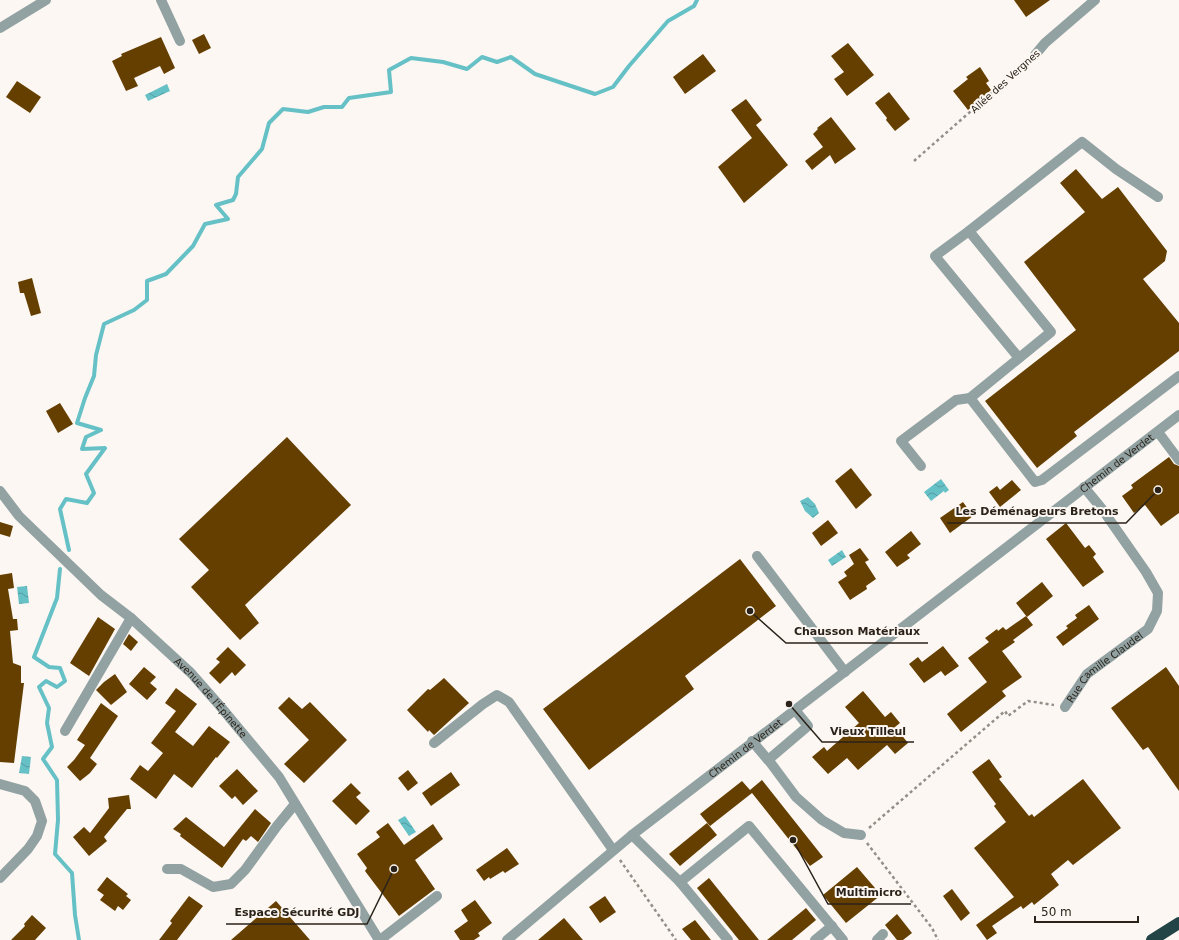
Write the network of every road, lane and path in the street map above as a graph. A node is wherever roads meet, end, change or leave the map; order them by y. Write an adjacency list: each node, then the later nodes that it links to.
1 (46, 0): 4 (street)
2 (161, 0): 5 (street)
3 (1095, 0): 6 (street, Allée des Vergnes)
4 (0, 28)
5 (180, 41)
6 (1035, 55): 7 (path, Allée des Vergnes)
7 (914, 161)
8 (1158, 197): 9 (street)
9 (969, 231): 10 (street); 10 (street)
10 (1019, 358): 12 (street)
11 (1179, 376): 12 (street)
12 (970, 398): 16 (street)
13 (1179, 415): 14 (street, Chemin de Verdet)
14 (1158, 432): 15 (street); 17 (street, Chemin de Verdet)
15 (1179, 460)
16 (920, 466)
17 (1084, 487): 21 (street, Chemin de Verdet); 22 (street, Rue Camille Claudel)
18 (0, 491): 20 (street, Avenue de l'Épinette)
19 (757, 556): 21 (street)
20 (131, 618): 24 (street); 29 (street, Avenue de l'Épinette)
21 (844, 672): 23 (street, Chemin de Verdet)
22 (1065, 707): 30 (path)
23 (795, 710): 25 (street, Chemin de Verdet); 27 (street)
24 (65, 731)
25 (752, 742): 27 (street); 31 (street, Chemin de Verdet)
26 (434, 743): 32 (street)
27 (767, 758): 30 (street)
28 (0, 784): 34 (street)
29 (295, 804): 33 (street); 39 (street, Avenue de l'Épinette)
30 (861, 834): 45 (path)
31 (632, 835): 32 (street, Chemin de Verdet); 35 (street)
32 (613, 850): 40 (street, Chemin de Verdet); 41 (path)
33 (167, 869)
34 (0, 878)
35 (680, 882): 38 (street); 42 (street)
36 (437, 896): 39 (street)
37 (1179, 923): 46 (highway)
38 (832, 926): 43 (street); 44 (street)
39 (379, 940)
40 (507, 940)
41 (676, 940)
42 (728, 940)
43 (815, 940)
44 (843, 940)
45 (938, 940)
46 (1152, 940)

